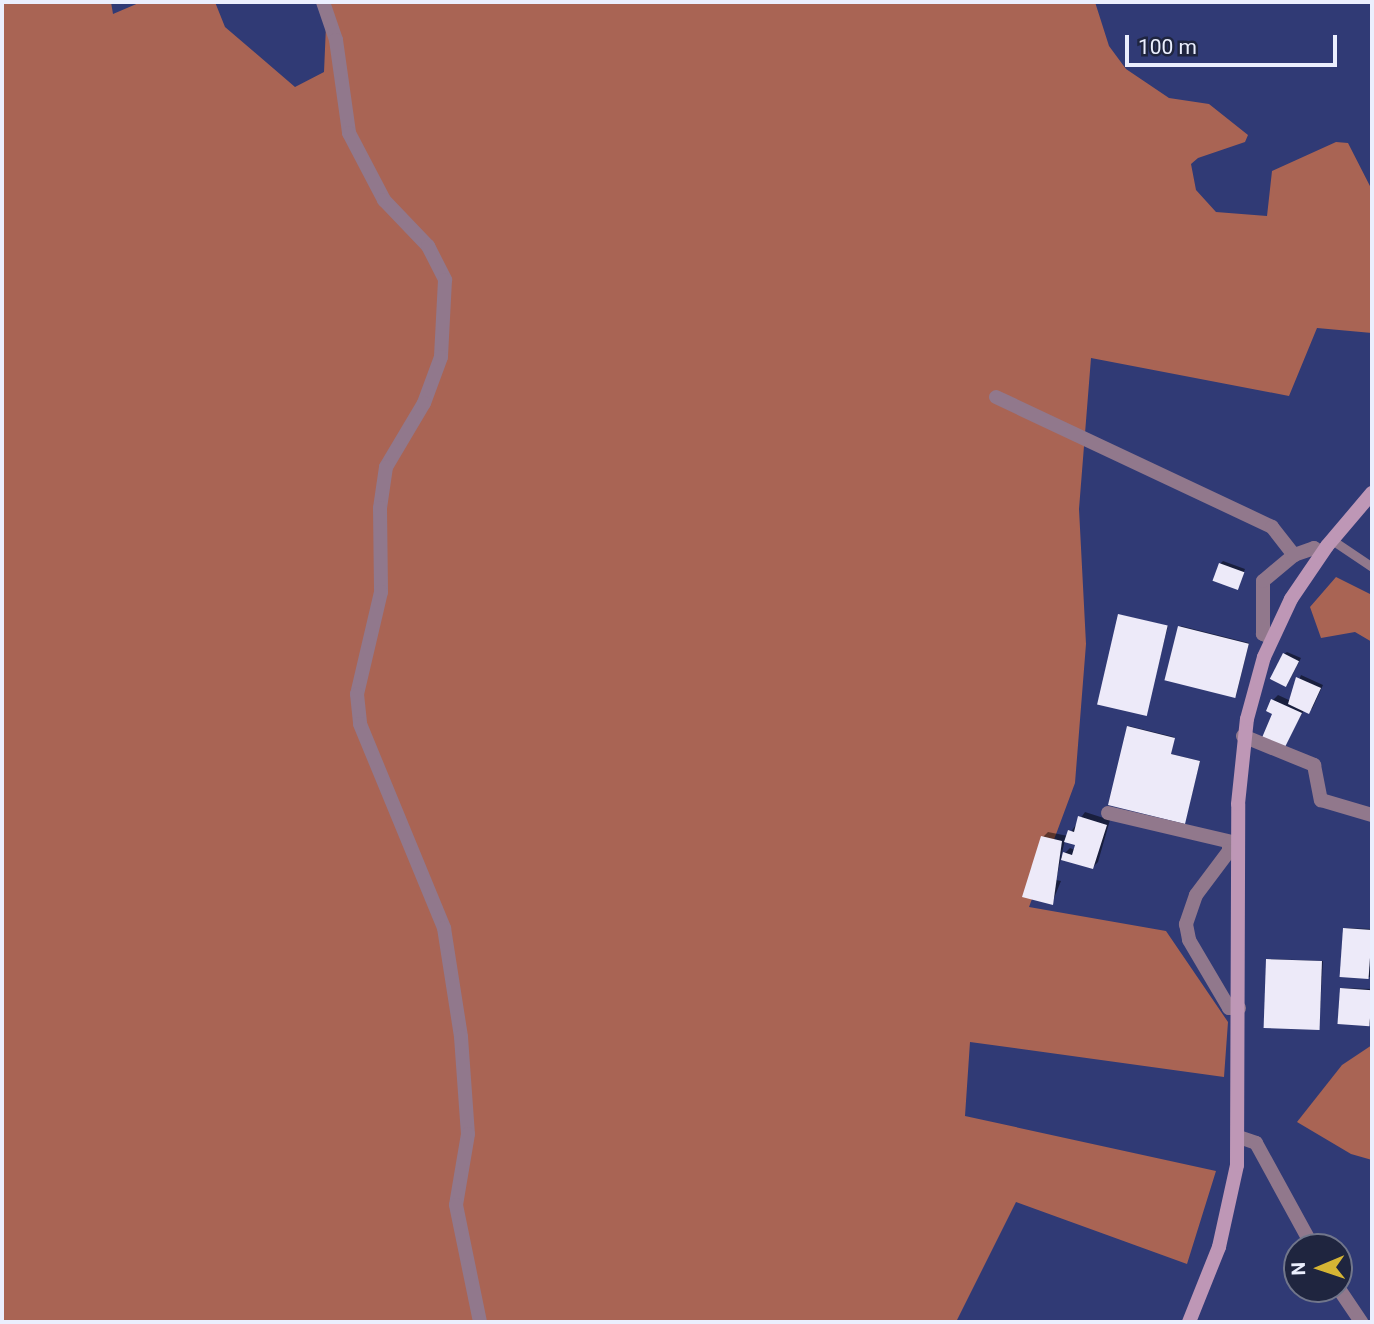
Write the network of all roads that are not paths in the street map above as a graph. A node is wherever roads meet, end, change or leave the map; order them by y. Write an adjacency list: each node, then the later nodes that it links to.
1 (323, 2): 17 (street)
2 (996, 397): 6 (street)
3 (1372, 493): 4 (street)
4 (1332, 540): 5 (street); 7 (lane)
5 (1321, 553): 6 (street); 8 (street)
6 (1294, 555): 8 (street)
7 (1372, 566)
8 (1272, 638): 9 (street)
9 (1243, 736): 11 (street); 12 (street)
10 (1108, 813): 12 (street)
11 (1372, 815)
12 (1233, 843): 13 (street); 13 (street)
13 (1239, 1008): 14 (street)
14 (1239, 1137): 15 (street); 18 (street)
15 (1305, 1233)
16 (1348, 1303): 19 (street)
17 (480, 1322)
18 (1189, 1322)
19 (1361, 1322)

